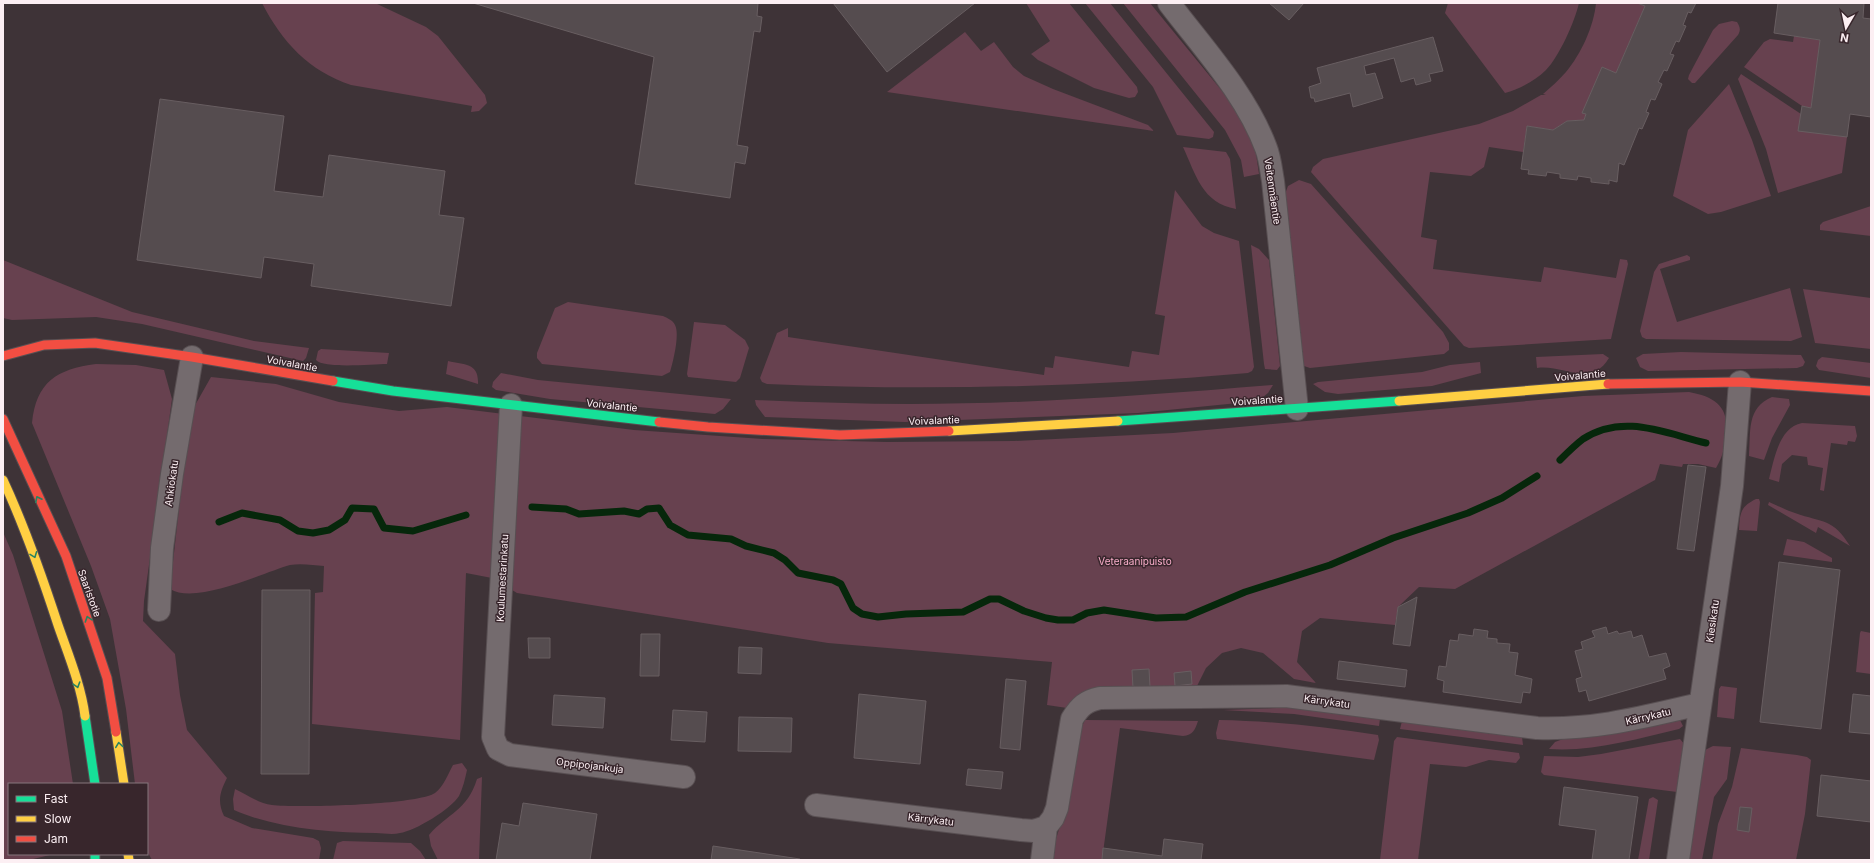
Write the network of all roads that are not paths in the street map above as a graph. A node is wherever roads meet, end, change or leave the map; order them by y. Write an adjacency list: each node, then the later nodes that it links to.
1 (1169, 3): 7 (street, Veitenmäentie)
2 (3, 356): 3 (street, Voivalantie)
3 (192, 357): 6 (street, Voivalantie); 10 (street, Ahkiokatu)
4 (1740, 382): 5 (street, Voivalantie); 7 (street, Voivalantie); 11 (street, Kiesikatu)
5 (1871, 391)
6 (511, 405): 7 (street, Voivalantie); 12 (street, Koulumestarinkatu)
7 (1297, 409)
8 (3, 419): 15 (street, Saaristotie, one-way to 8)
9 (3, 480): 14 (street, one-way to 14)
10 (159, 610)
11 (1700, 704): 17 (street, Kärrykatu); 19 (street, Kiesikatu)
12 (498, 749): 13 (street, Oppipojankuja)
13 (684, 777)
14 (95, 783)
15 (124, 783)
16 (816, 805): 17 (street, Kärrykatu)
17 (1046, 827): 18 (street, Kärrykatu)
18 (1042, 860)
19 (1678, 860)

